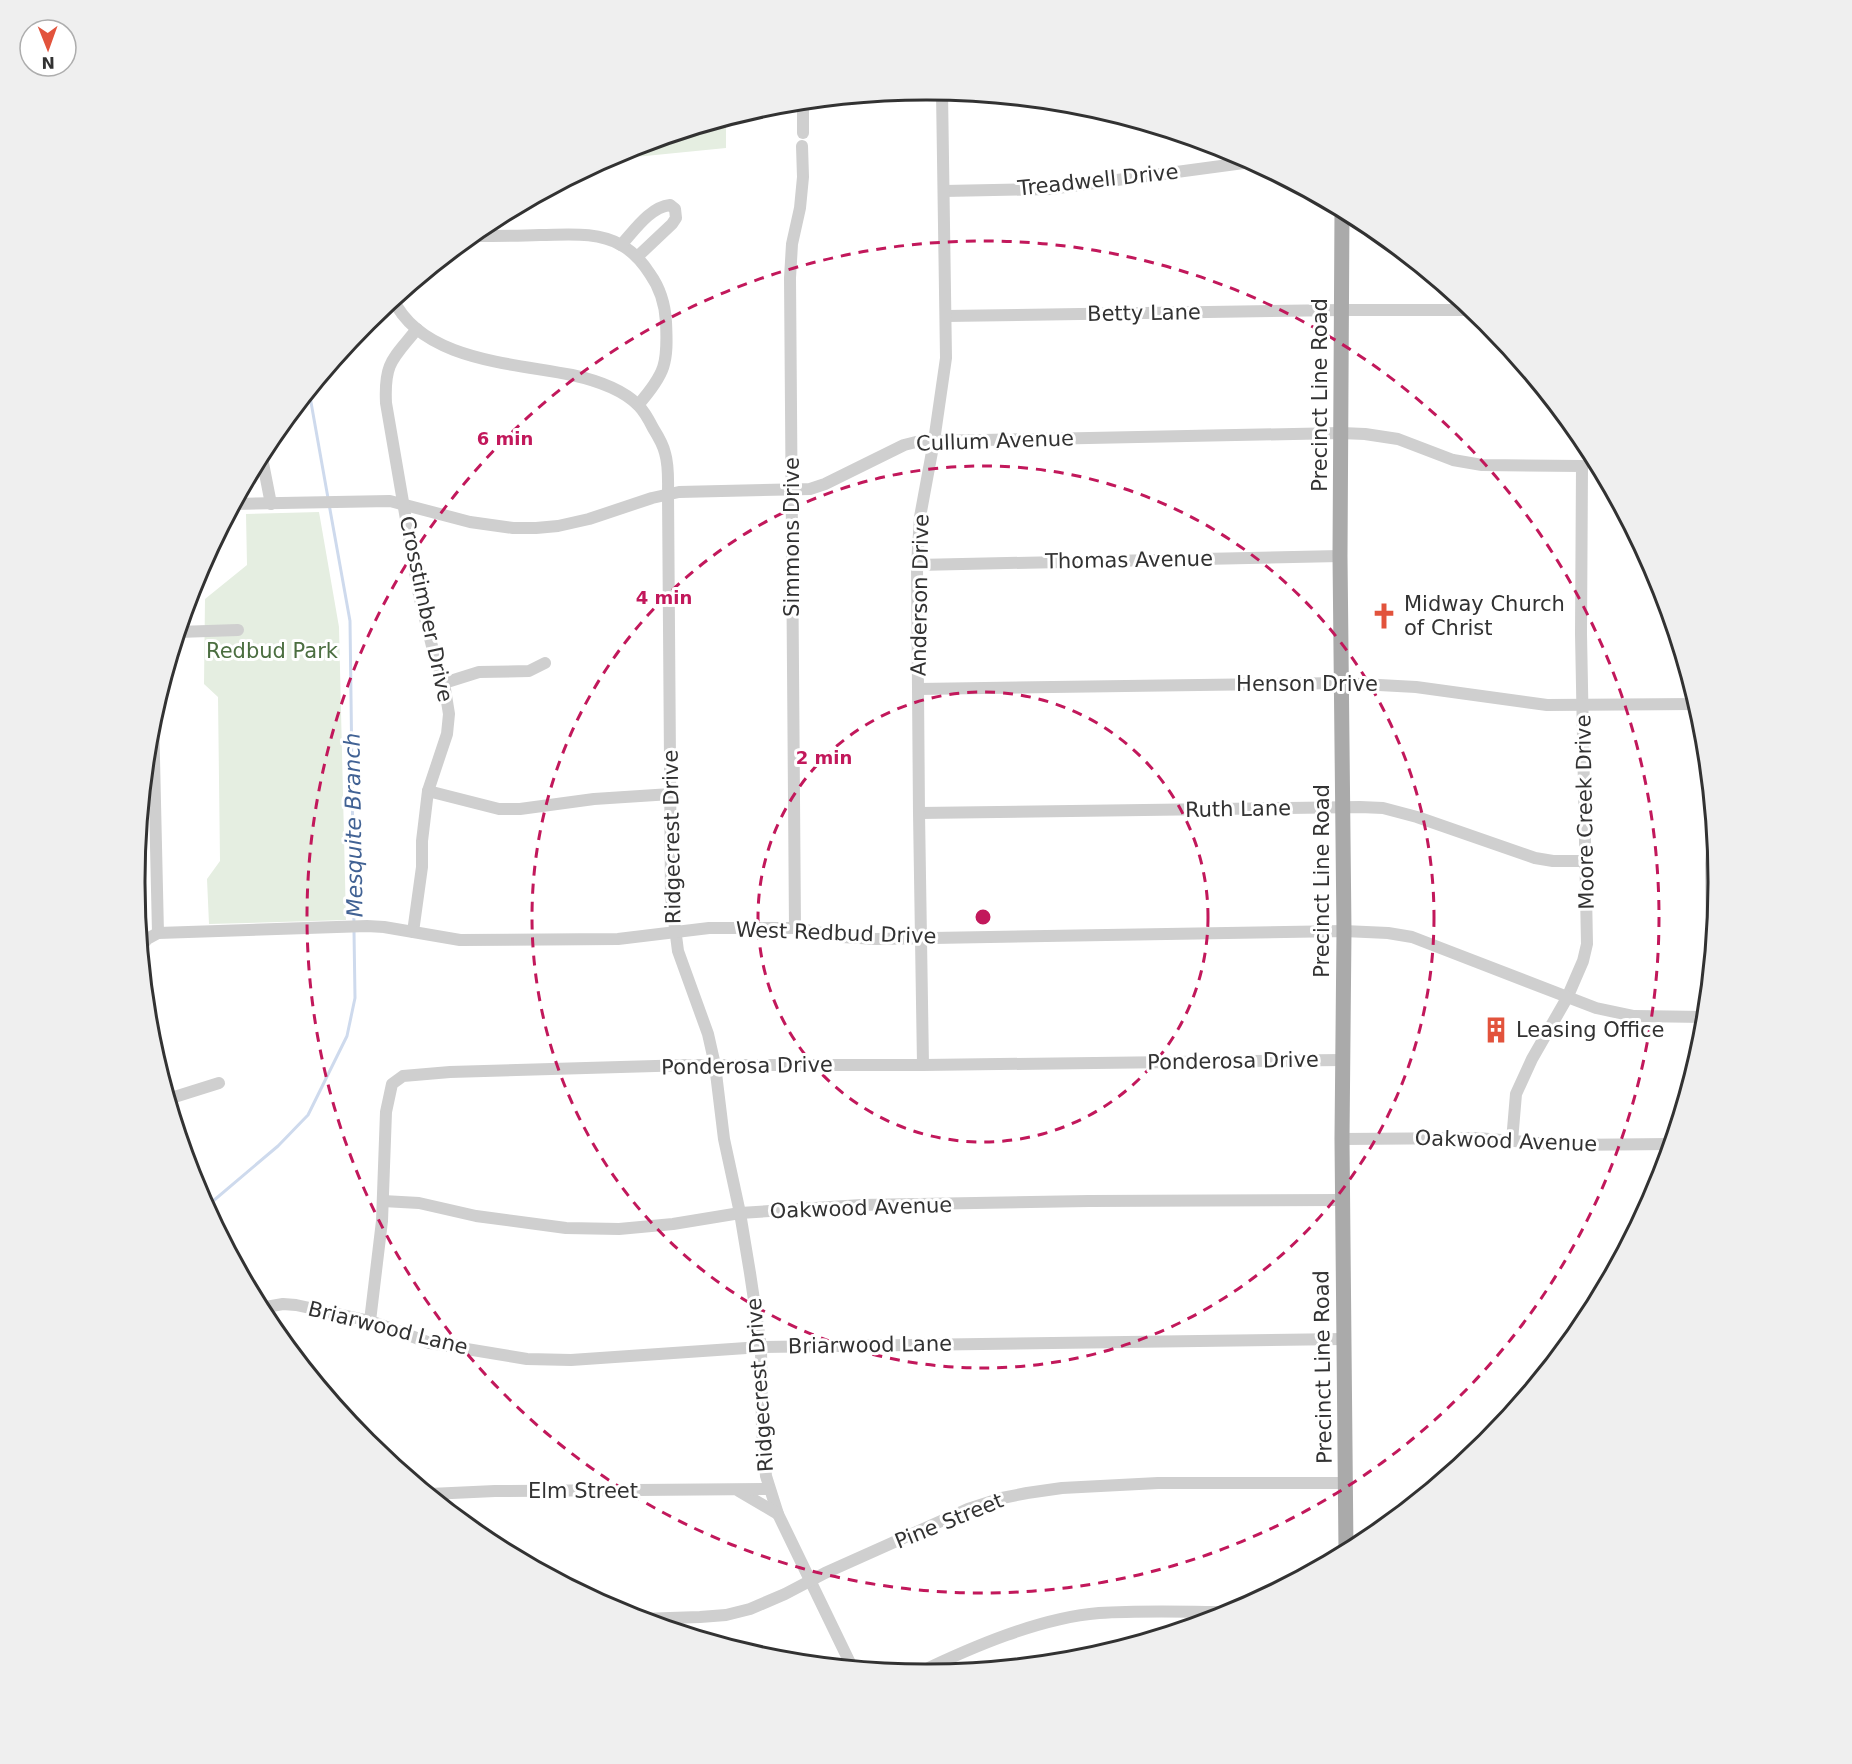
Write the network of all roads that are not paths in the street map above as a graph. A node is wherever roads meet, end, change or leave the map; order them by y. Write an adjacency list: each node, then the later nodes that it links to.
1 (942, 101): 4 (street, Anderson Drive)
2 (803, 111): 19 (street, Simmons Drive)
3 (1234, 164): 4 (street, Treadwell Drive)
4 (944, 191): 12 (street, Anderson Drive)
5 (1342, 221): 10 (main road, Precinct Line Road)
6 (487, 236): 7 (street)
7 (621, 244): 8 (street); 8 (street)
8 (637, 257): 14 (street)
9 (398, 306): 13 (street, Ridgecrest Drive)
10 (1342, 310): 11 (street, Betty Lane); 12 (street, Betty Lane); 15 (main road, Precinct Line Road)
11 (1458, 310)
12 (946, 316): 16 (street, Anderson Drive)
13 (417, 329): 14 (street, Ridgecrest Drive); 23 (street, Crosstimber Drive)
14 (638, 405): 20 (street, Ridgecrest Drive)
15 (1341, 433): 16 (street, Cullum Avenue); 17 (street, Cullum Avenue); 24 (main road, Precinct Line Road)
16 (934, 441): 19 (street, Cullum Avenue); 25 (street, Anderson Drive)
17 (1582, 466): 33 (street, Moore Creek Drive)
18 (264, 467): 22 (street)
19 (792, 490): 20 (street, Cullum Avenue); 40 (street, Simmons Drive)
20 (668, 494): 23 (street, Cullum Avenue); 36 (street, Ridgecrest Drive)
21 (242, 504): 22 (street, Cullum Avenue)
22 (271, 504): 23 (street, Cullum Avenue)
23 (404, 504): 29 (street, Crosstimber Drive)
24 (1340, 556): 25 (street, Thomas Avenue); 30 (main road, Precinct Line Road)
25 (917, 565): 31 (street, Anderson Drive)
26 (238, 630): 27 (street)
27 (186, 632)
28 (545, 663): 29 (street)
29 (444, 683): 35 (street, Crosstimber Drive)
30 (1342, 683): 31 (street, Henson Drive); 33 (street, Henson Drive); 37 (main road, Precinct Line Road)
31 (918, 689): 38 (street, Anderson Drive)
32 (1686, 704): 33 (street, Henson Drive)
33 (1582, 705): 39 (street, Moore Creek Drive)
34 (154, 763): 43 (street)
35 (428, 791): 36 (street); 42 (street, Crosstimber Drive)
36 (670, 794): 44 (street, Ridgecrest Drive)
37 (1344, 807): 38 (street, Ruth Lane); 39 (street, Ruth Lane); 41 (main road, Precinct Line Road)
38 (919, 813): 45 (street, Anderson Drive)
39 (1586, 861): 47 (street, Moore Creek Drive)
40 (795, 928): 44 (street, West Redbud Drive); 45 (street, West Redbud Drive)
41 (1344, 931): 45 (street, West Redbud Drive); 47 (street, West Redbud Drive); 49 (main road, Precinct Line Road)
42 (413, 932): 43 (street, West Redbud Drive); 44 (street, West Redbud Drive)
43 (158, 933): 46 (street)
44 (674, 933): 50 (street, Ridgecrest Drive)
45 (921, 938): 51 (street, Anderson Drive)
46 (147, 939)
47 (1567, 998): 48 (street, West Redbud Drive); 55 (street, Moore Creek Drive)
48 (1695, 1017)
49 (1343, 1060): 51 (street, Ponderosa Drive); 54 (main road, Precinct Line Road)
50 (715, 1065): 51 (street, Ponderosa Drive); 58 (street, Ponderosa Drive); 59 (street, Ridgecrest Drive)
51 (923, 1065)
52 (219, 1083): 53 (street)
53 (175, 1097)
54 (1342, 1139): 55 (street, Oakwood Avenue); 57 (main road, Precinct Line Road)
55 (1512, 1141): 56 (street, Oakwood Avenue)
56 (1662, 1144)
57 (1342, 1200): 59 (street, Oakwood Avenue); 62 (main road, Precinct Line Road)
58 (383, 1201): 59 (street, Oakwood Avenue); 61 (street, Ponderosa Drive)
59 (740, 1213): 63 (street, Ridgecrest Drive)
60 (270, 1306): 61 (street, Briarwood Lane)
61 (370, 1321): 63 (street, Briarwood Lane)
62 (1344, 1339): 63 (street, Briarwood Lane); 64 (main road, Precinct Line Road)
63 (761, 1347): 65 (street, Ridgecrest Drive)
64 (1345, 1483): 69 (main road, Precinct Line Road); 70 (street, Pine Street)
65 (769, 1489): 66 (street, Elm Street); 68 (street, Ridgecrest Drive)
66 (736, 1490): 67 (street, Elm Street); 68 (street, Elm Street)
67 (440, 1494)
68 (778, 1514): 70 (street, Ridgecrest Drive)
69 (1346, 1541)
70 (810, 1582): 72 (street, Pine Street); 73 (street, Ridgecrest Drive)
71 (1204, 1612): 74 (street)
72 (664, 1618)
73 (848, 1659)
74 (940, 1663)

